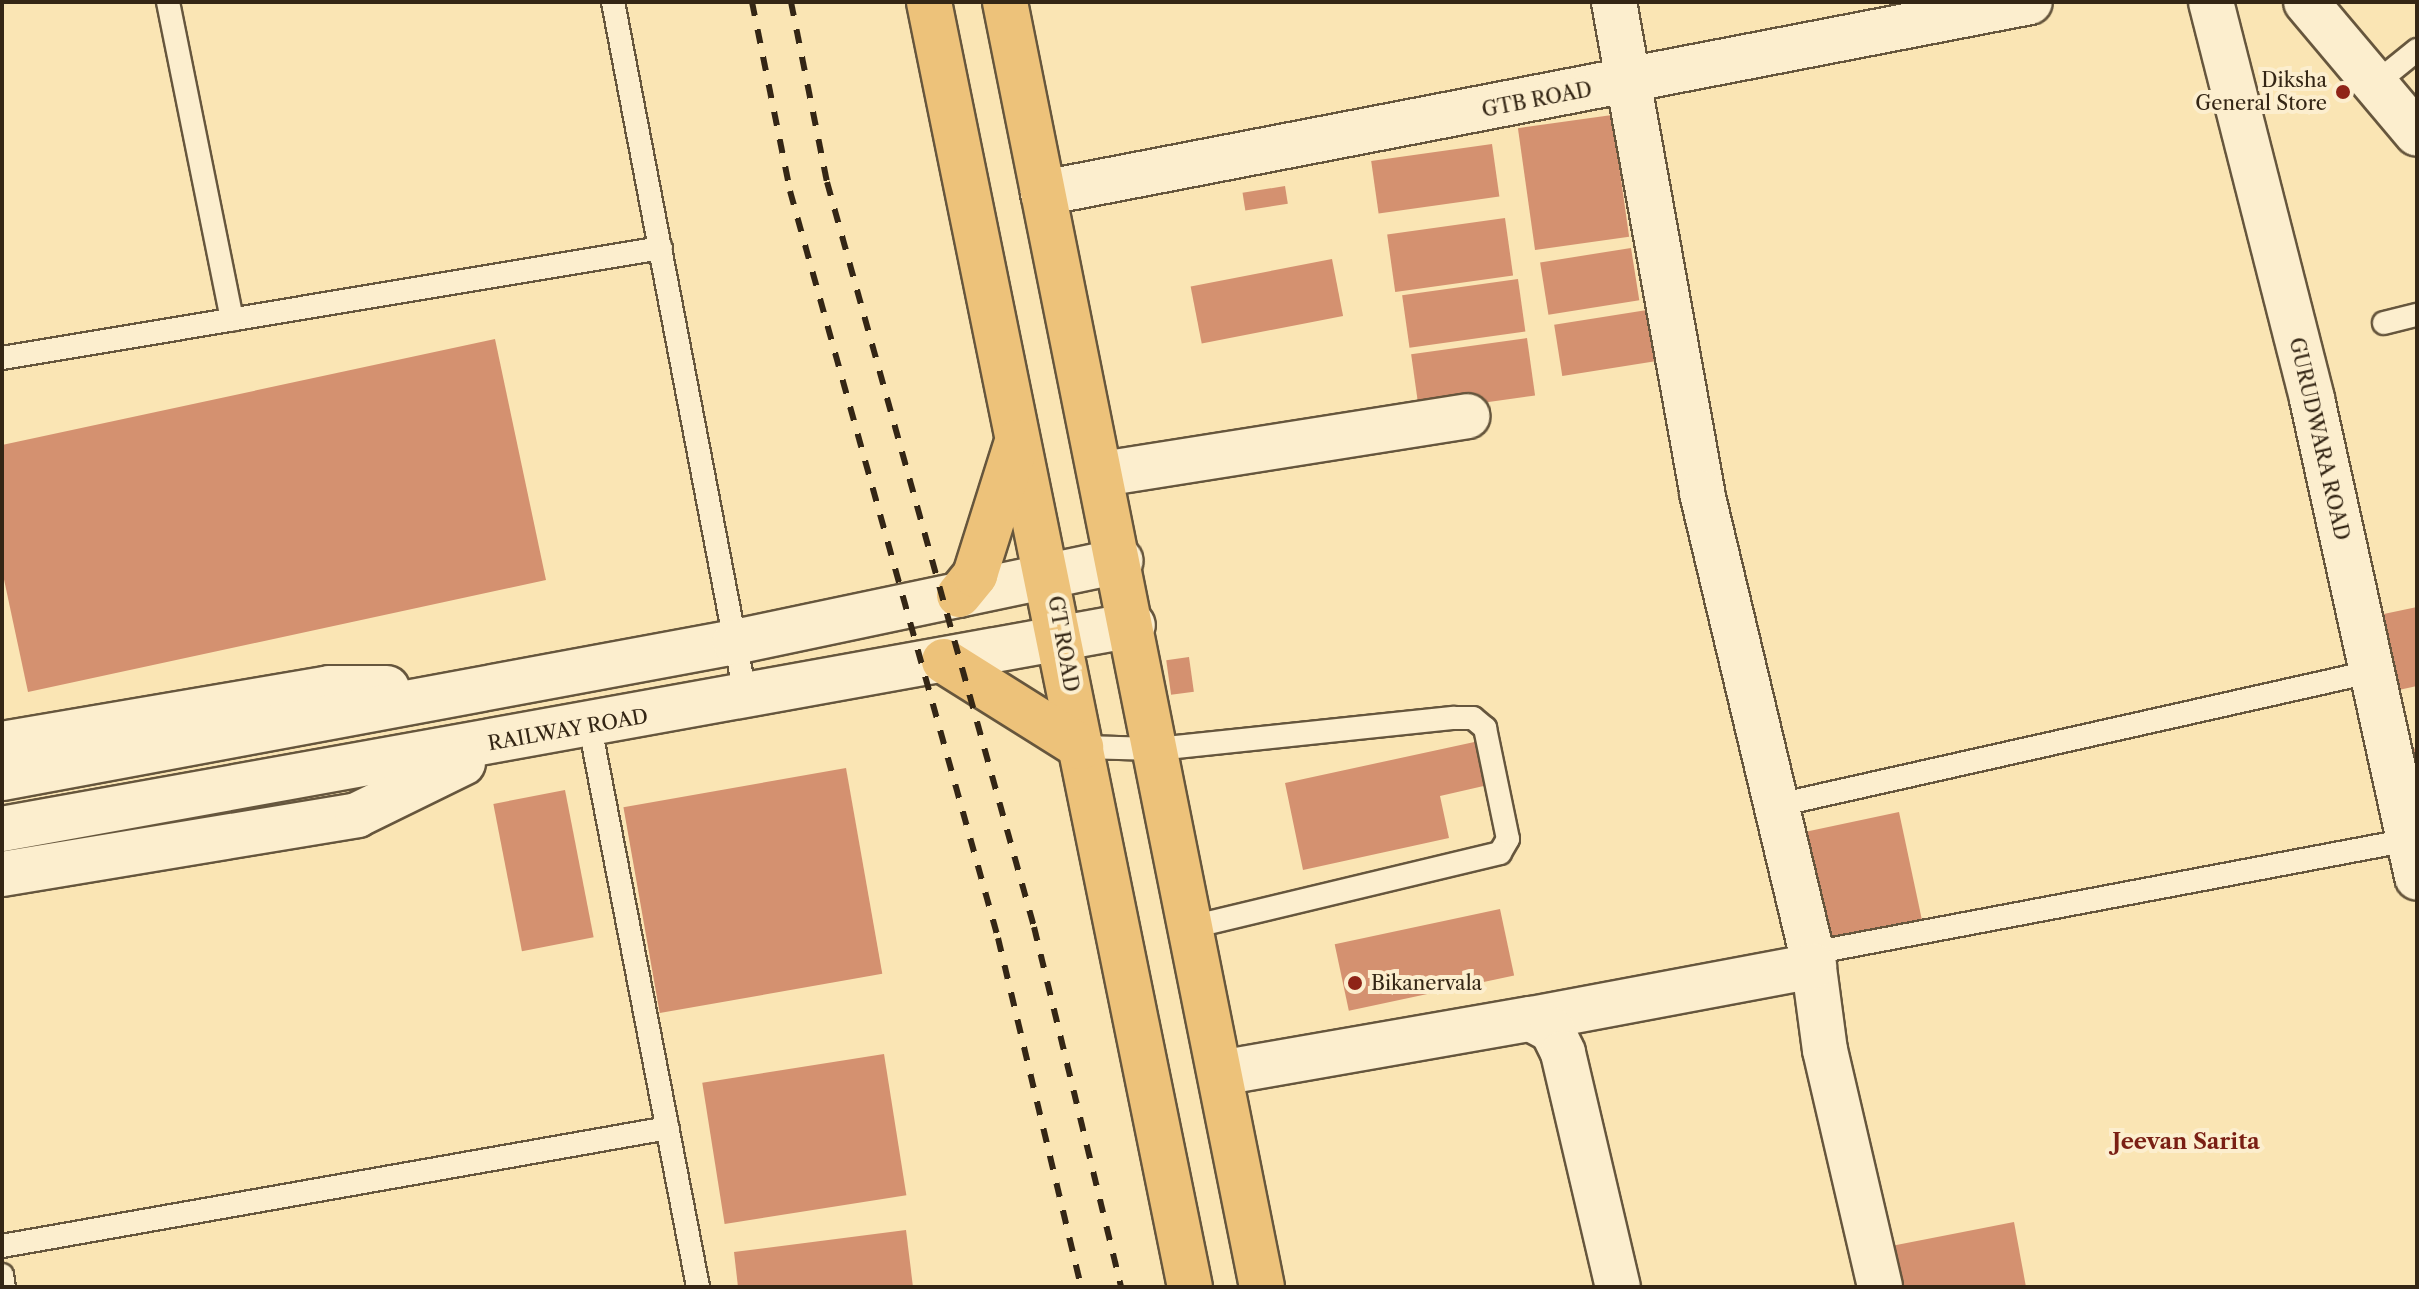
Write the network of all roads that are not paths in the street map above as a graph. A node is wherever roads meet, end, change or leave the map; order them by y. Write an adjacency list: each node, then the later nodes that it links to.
1 (168, 2): 16 (lane)
2 (613, 2): 14 (lane)
3 (929, 2): 20 (highway, GT ROAD)
4 (1005, 2): 13 (highway)
5 (1614, 2): 10 (street)
6 (2030, 2): 10 (street, GTB ROAD)
7 (2211, 2): 29 (street, GURUDWARA ROAD)
8 (2306, 2): 11 (street)
9 (2417, 50): 11 (lane)
10 (1629, 82): 13 (street, GTB ROAD); 38 (street)
11 (2375, 84): 12 (street)
12 (2417, 134)
13 (1043, 193): 21 (highway)
14 (661, 248): 16 (lane); 27 (lane)
15 (2417, 315): 17 (lane)
16 (232, 320): 18 (lane)
17 (2384, 323)
18 (2, 358)
19 (1467, 416): 21 (street)
20 (1019, 436): 23 (highway, GT ROAD); 24 (highway)
21 (1102, 474): 22 (highway)
22 (1121, 561): 23 (street); 25 (highway)
23 (1050, 576): 24 (street); 26 (highway, GT ROAD)
24 (959, 595): 27 (street)
25 (1133, 625): 26 (street, RAILWAY ROAD); 36 (highway)
26 (1062, 639): 28 (street, RAILWAY ROAD); 35 (highway, GT ROAD)
27 (735, 642): 30 (street); 31 (lane)
28 (944, 661): 31 (street, RAILWAY ROAD); 35 (highway)
29 (2370, 672): 38 (lane); 40 (street, GURUDWARA ROAD)
30 (495, 688): 34 (street); 37 (street)
31 (746, 699): 32 (street, RAILWAY ROAD)
32 (590, 727): 33 (street, RAILWAY ROAD); 46 (lane)
33 (508, 741): 39 (street, RAILWAY ROAD); 41 (street)
34 (2, 744)
35 (1081, 747): 36 (lane); 51 (highway, GT ROAD)
36 (1157, 749): 42 (highway); 42 (lane)
37 (2, 778)
38 (1778, 805): 43 (street)
39 (2, 829)
40 (2413, 859): 43 (lane)
41 (2, 874)
42 (1192, 927): 45 (highway)
43 (1813, 960): 44 (street); 54 (street)
44 (1531, 1019): 45 (street); 53 (street)
45 (1220, 1073): 52 (highway)
46 (668, 1128): 47 (lane); 50 (lane)
47 (2, 1246)
48 (2, 1275): 49 (lane)
49 (4, 1287)
50 (698, 1287)
51 (1190, 1287)
52 (1262, 1287)
53 (1618, 1287)
54 (1880, 1287)

